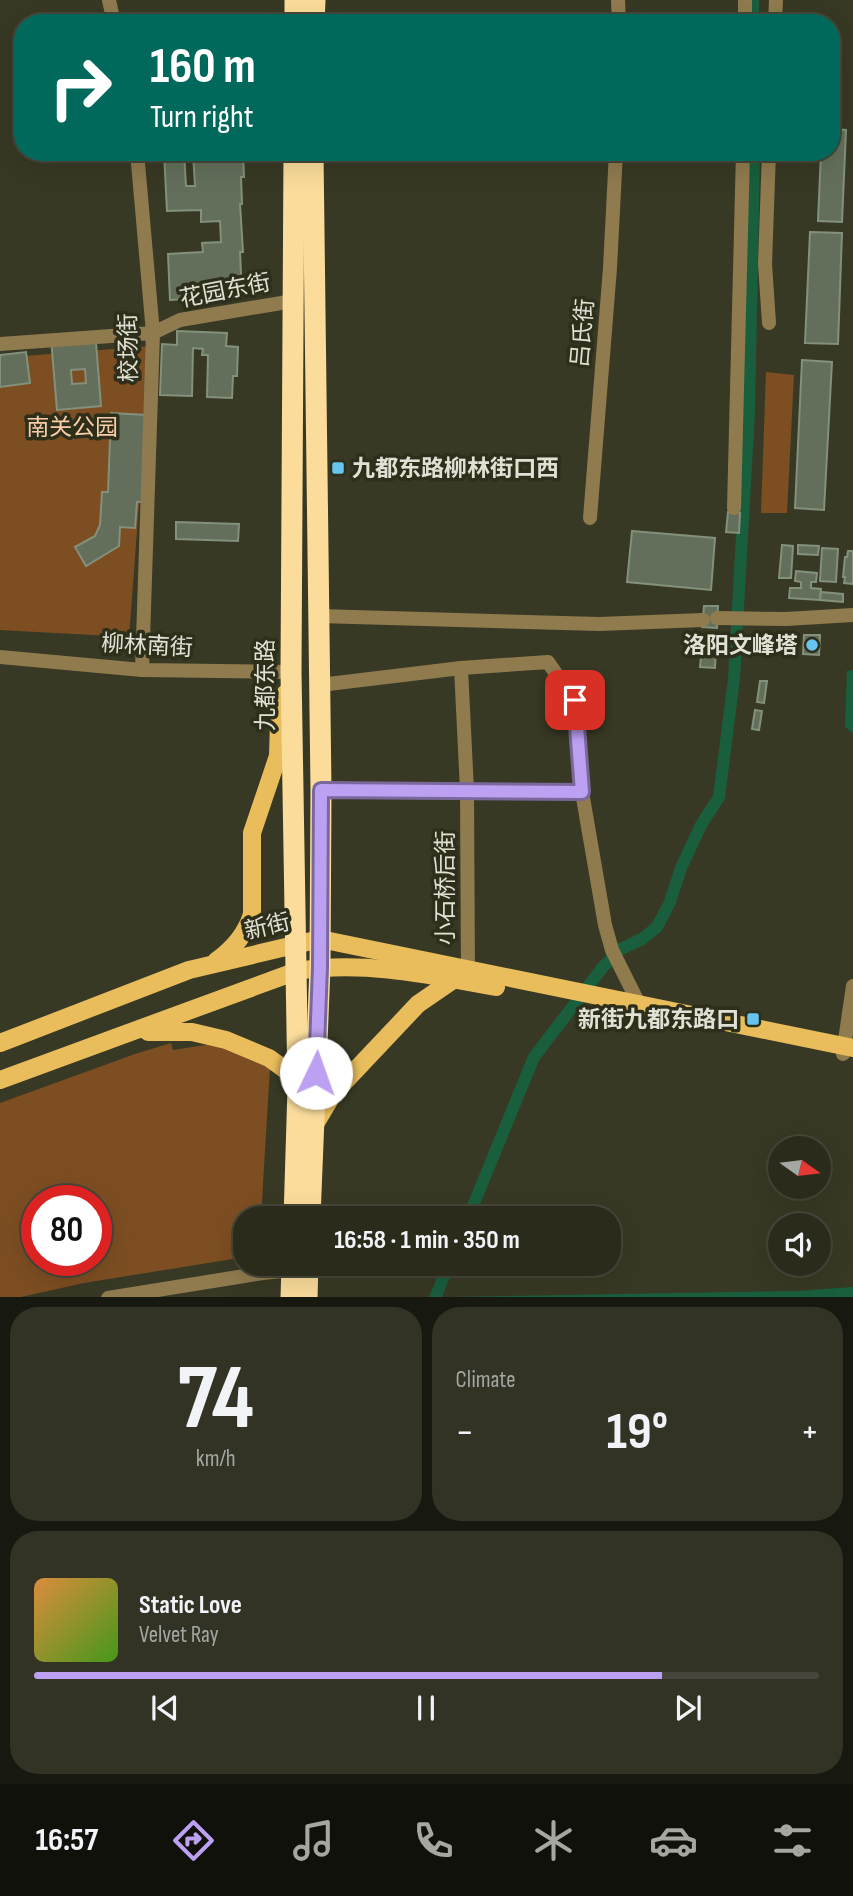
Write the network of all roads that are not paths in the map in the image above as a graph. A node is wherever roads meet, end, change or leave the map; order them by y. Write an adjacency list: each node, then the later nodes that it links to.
1 (138, 161): 9 (street, 校场街)
2 (294, 161): 7 (highway, 九都东路)
3 (313, 161): 14 (highway)
4 (616, 161): 12 (street, 吕氏街)
5 (743, 161): 11 (street)
6 (769, 161): 8 (street)
7 (293, 301): 9 (street, 花园东街); 18 (highway, 九都东路)
8 (769, 323)
9 (153, 333): 10 (street, 花园东街); 17 (street, 校场街)
10 (0, 344)
11 (734, 508)
12 (590, 518)
13 (853, 615): 14 (street)
14 (319, 617): 19 (highway)
15 (0, 657): 17 (street, 柳林南街)
16 (461, 668): 19 (street); 21 (street, 小石桥后街); 22 (street)
17 (142, 670): 18 (street, 柳林南街)
18 (291, 672): 24 (highway, 九都东路); 25 (main road)
19 (320, 685): 20 (highway)
20 (321, 790): 21 (street); 23 (highway)
21 (467, 790): 22 (street); 28 (street, 小石桥后街)
22 (582, 792): 30 (street)
23 (320, 939): 24 (main road, 新街); 26 (highway); 28 (main road, 新街)
24 (294, 945): 25 (main road, 新街); 27 (highway, 九都东路)
25 (210, 964): 32 (main road, 新街)
26 (320, 967): 27 (main road, 新街); 28 (main road, 新街); 36 (highway)
27 (297, 971): 31 (main road, 新街); 35 (highway, 九都东路)
28 (463, 977): 30 (main road, 新街); 36 (main road)
29 (853, 986): 33 (street)
30 (642, 1009): 33 (main road)
31 (134, 1033): 34 (main road, 新街); 35 (main road)
32 (0, 1044)
33 (848, 1051)
34 (0, 1080)
35 (298, 1088): 37 (highway, 九都东路)
36 (314, 1126): 38 (highway)
37 (294, 1206)
38 (311, 1206)
39 (298, 1281): 40 (street)
40 (108, 1297)

